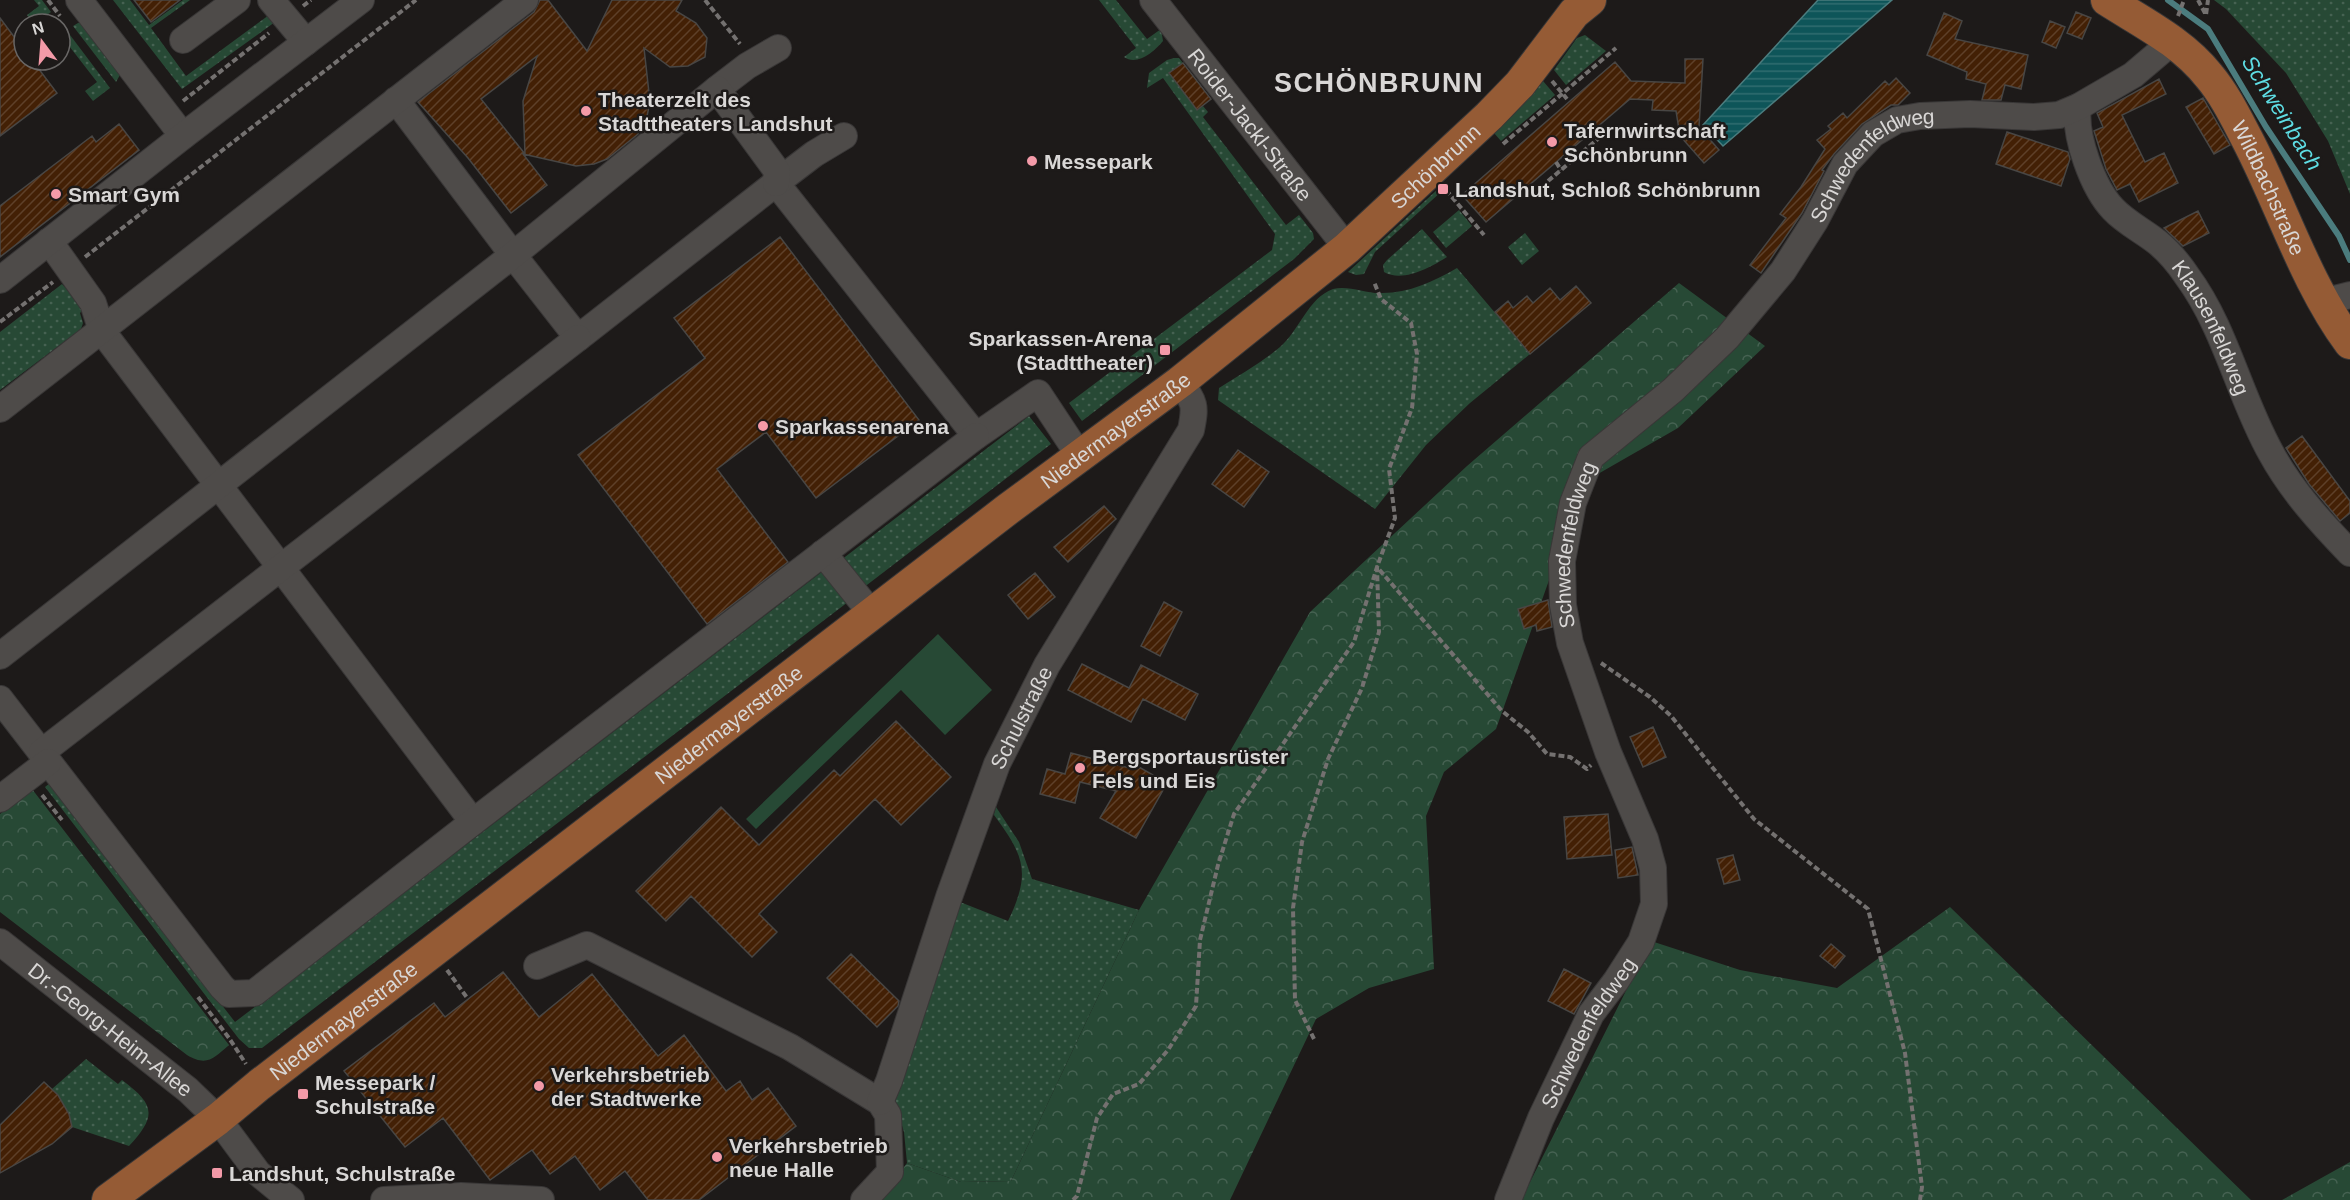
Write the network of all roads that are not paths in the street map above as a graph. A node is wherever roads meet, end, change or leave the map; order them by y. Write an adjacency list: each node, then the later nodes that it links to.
1 (79, 0): 16 (street)
2 (237, 0): 10 (street)
3 (361, 0): 11 (street)
4 (525, 0): 14 (street)
5 (1153, 0): 20 (street, Roider-Jackl-Straße)
6 (2107, 0): 9 (main road)
7 (1581, 4): 20 (main road, Schönbrunn)
8 (278, 10): 11 (street)
9 (2175, 31): 15 (street, Schwedenfeldweg); 23 (main road, Wildbachstraße)
10 (183, 40)
11 (306, 42): 16 (street)
12 (778, 48): 13 (street)
13 (717, 89): 18 (street); 21 (street)
14 (396, 100): 21 (street); 24 (street)
15 (2078, 107): 33 (street, Klausenfeldweg); 50 (street, Schwedenfeldweg)
16 (183, 136): 19 (street)
17 (844, 136): 18 (street)
18 (777, 183): 25 (street); 29 (street)
19 (49, 241): 22 (street); 24 (street)
20 (1347, 248): 27 (main road, Niedermayerstraße)
21 (513, 255): 25 (street); 31 (street)
22 (0, 280)
23 (2336, 298): 26 (main road, Wildbachstraße)
24 (102, 331): 28 (street); 31 (street)
25 (578, 338): 34 (street)
26 (2350, 343)
27 (1180, 382): 30 (main road, Niedermayerstraße); 43 (street, Schulstraße)
28 (0, 409)
29 (976, 436): 30 (street); 32 (street)
30 (1079, 454): 35 (main road, Niedermayerstraße)
31 (219, 486): 34 (street); 36 (street)
32 (823, 553): 35 (street); 40 (street)
33 (2350, 553)
34 (280, 568): 38 (street); 40 (street)
35 (872, 614): 44 (main road, Niedermayerstraße)
36 (0, 656)
37 (0, 699): 38 (street)
38 (45, 757): 39 (street); 40 (street)
39 (0, 799)
40 (473, 822)
41 (0, 942): 44 (street, Dr.-Georg-Heim-Allee)
42 (537, 966): 43 (street)
43 (885, 1092): 49 (street)
44 (218, 1119): 45 (main road, Niedermayerstraße); 46 (street)
45 (108, 1200)
46 (291, 1200)
47 (384, 1200): 48 (street)
48 (542, 1200)
49 (864, 1200)
50 (1508, 1200)

